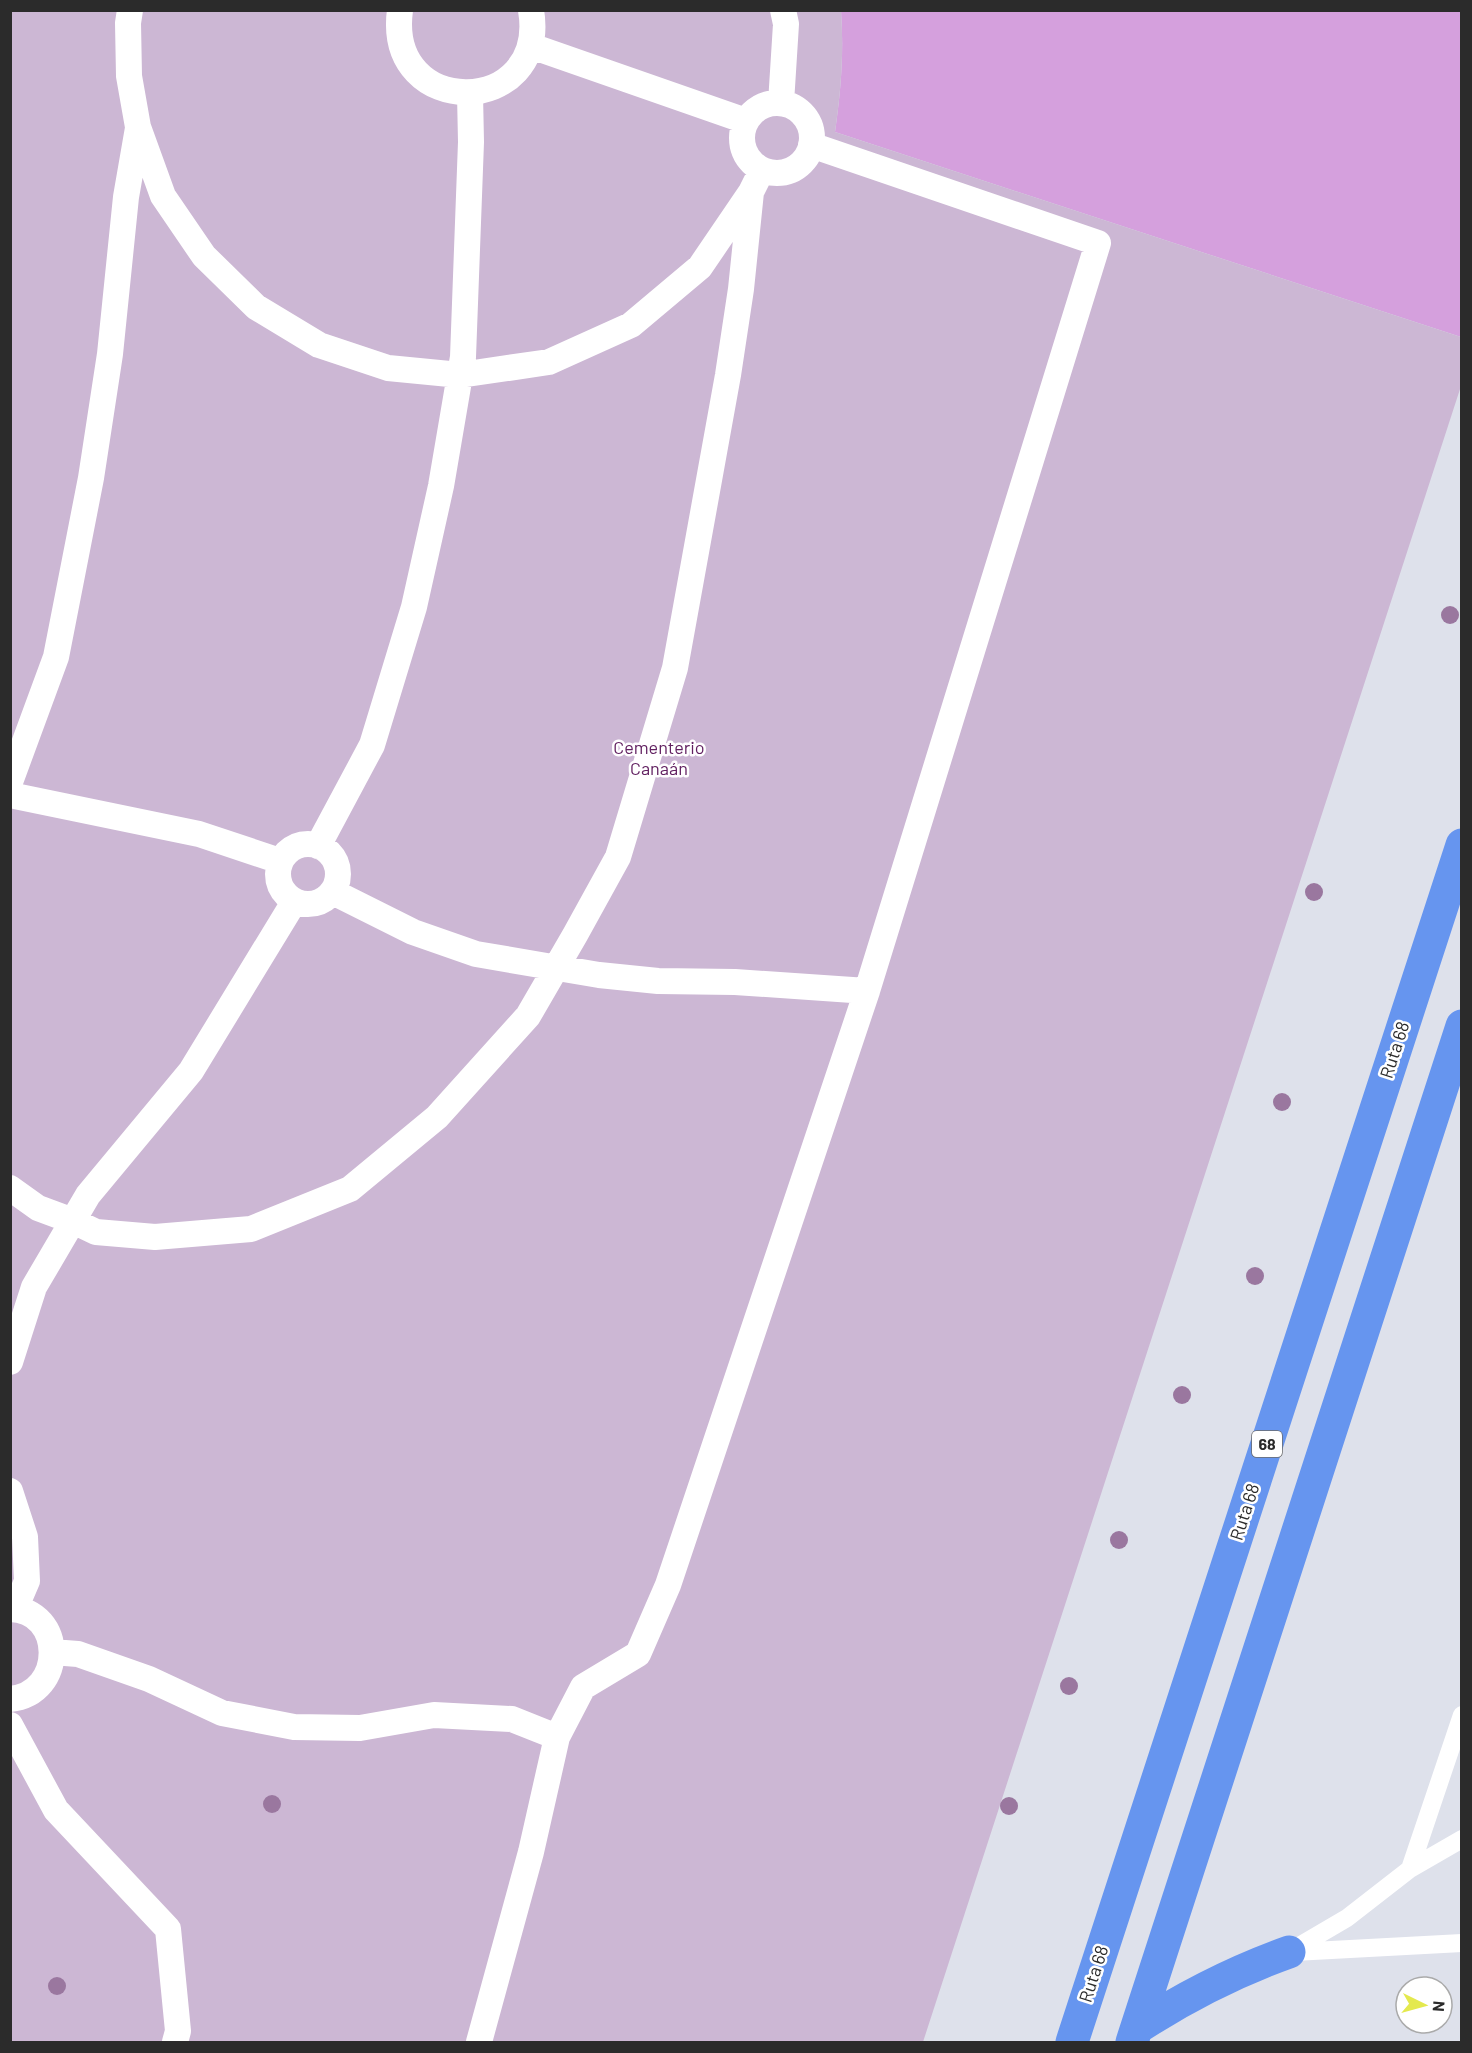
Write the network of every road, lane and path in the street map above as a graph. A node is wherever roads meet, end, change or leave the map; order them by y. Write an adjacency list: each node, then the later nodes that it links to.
1 (130, 10): 9 (street)
2 (400, 10): 6 (street)
3 (531, 10): 5 (street)
4 (783, 10): 7 (street)
5 (531, 46): 6 (street); 8 (street)
6 (470, 94): 12 (street)
7 (781, 103): 8 (street); 10 (street)
8 (746, 121): 11 (street)
9 (138, 127): 12 (street); 13 (street)
10 (811, 145): 11 (street); 21 (street)
11 (756, 181): 12 (street); 20 (street)
12 (460, 375): 16 (street)
13 (10, 782)
14 (10, 795): 17 (street)
15 (1461, 845): 40 (highway, Ruta 68 / 68)
16 (318, 846): 17 (street); 18 (street)
17 (280, 861): 19 (street)
18 (333, 892): 19 (street); 20 (street)
19 (294, 902): 24 (street)
20 (556, 969): 21 (street); 24 (street)
21 (867, 991): 32 (street)
22 (1461, 1026): 37 (highway)
23 (10, 1188): 24 (street)
24 (73, 1221): 25 (street)
25 (10, 1362)
26 (10, 1491): 27 (street)
27 (13, 1609): 28 (street)
28 (52, 1652): 29 (street); 32 (street)
29 (10, 1699)
30 (1461, 1715): 34 (lane)
31 (10, 1725): 38 (street)
32 (557, 1737): 39 (street)
33 (1461, 1839): 34 (lane)
34 (1410, 1869): 36 (lane)
35 (1461, 1943): 36 (lane)
36 (1289, 1952): 37 (highway)
37 (1134, 2035)
38 (175, 2043)
39 (479, 2043)
40 (1072, 2043)

